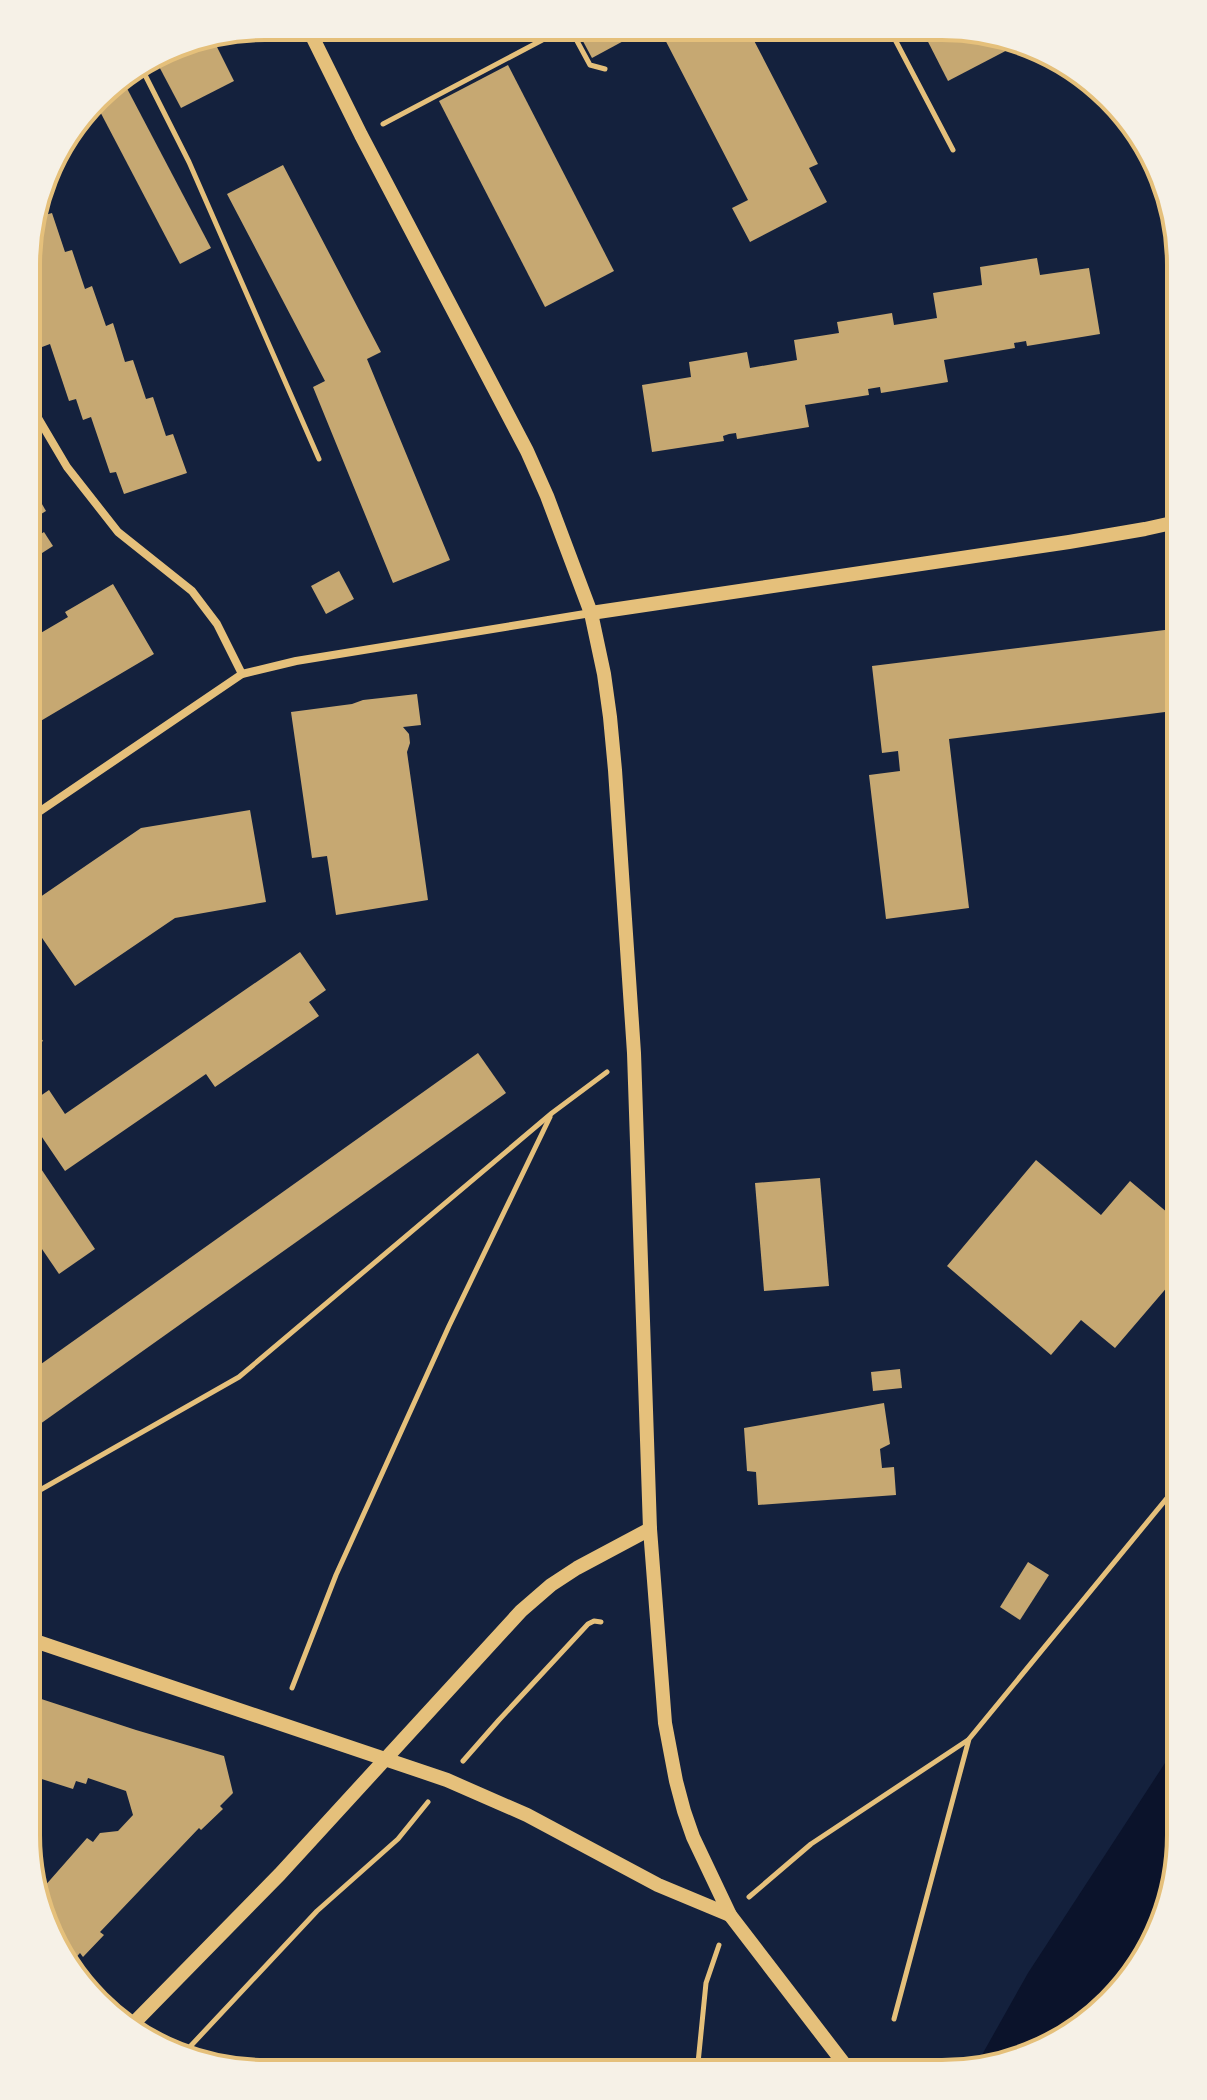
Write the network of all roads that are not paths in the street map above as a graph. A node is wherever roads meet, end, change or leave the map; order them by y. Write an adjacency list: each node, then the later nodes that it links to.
1 (314, 40): 4 (street)
2 (40, 421): 5 (street)
3 (1167, 524): 4 (street)
4 (591, 613): 5 (street); 7 (street)
5 (242, 674): 6 (street)
6 (40, 811)
7 (650, 1529): 9 (street); 10 (street)
8 (40, 1643): 9 (street)
9 (386, 1758): 10 (street); 11 (street)
10 (730, 1915): 12 (street)
11 (137, 2019)
12 (841, 2060)

